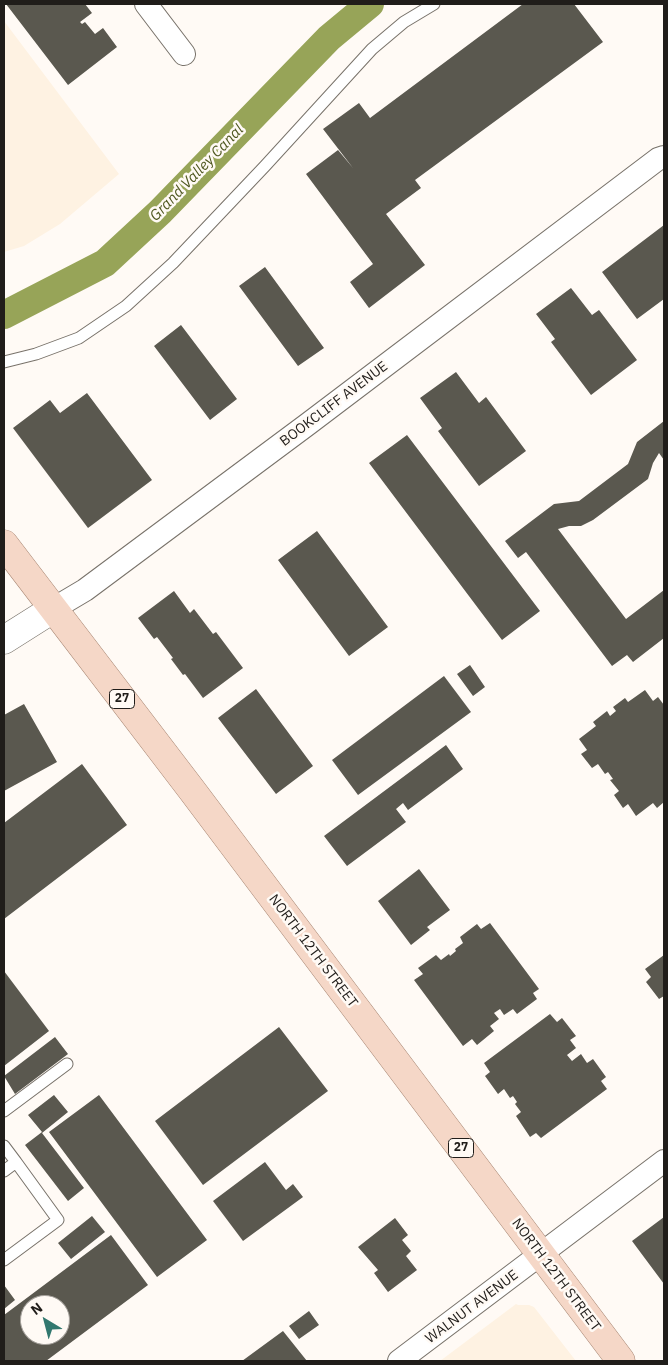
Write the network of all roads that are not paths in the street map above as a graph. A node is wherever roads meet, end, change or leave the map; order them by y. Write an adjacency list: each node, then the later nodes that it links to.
1 (146, 4): 3 (street)
2 (434, 4): 5 (lane)
3 (184, 54)
4 (661, 158): 7 (street, BOOKCLIFF AVENUE)
5 (4, 362)
6 (4, 544): 7 (main road, NORTH 12TH STREET / 27)
7 (53, 609): 8 (street, BOOKCLIFF AVENUE); 15 (main road, NORTH 12TH STREET / 27)
8 (4, 640)
9 (67, 1064): 10 (lane)
10 (4, 1111)
11 (4, 1146): 13 (lane)
12 (664, 1161): 15 (street, WALNUT AVENUE)
13 (16, 1162): 14 (lane); 16 (lane)
14 (4, 1171)
15 (541, 1255): 17 (street, WALNUT AVENUE); 18 (main road, NORTH 12TH STREET / 27)
16 (4, 1260)
17 (399, 1361)
18 (620, 1361)

